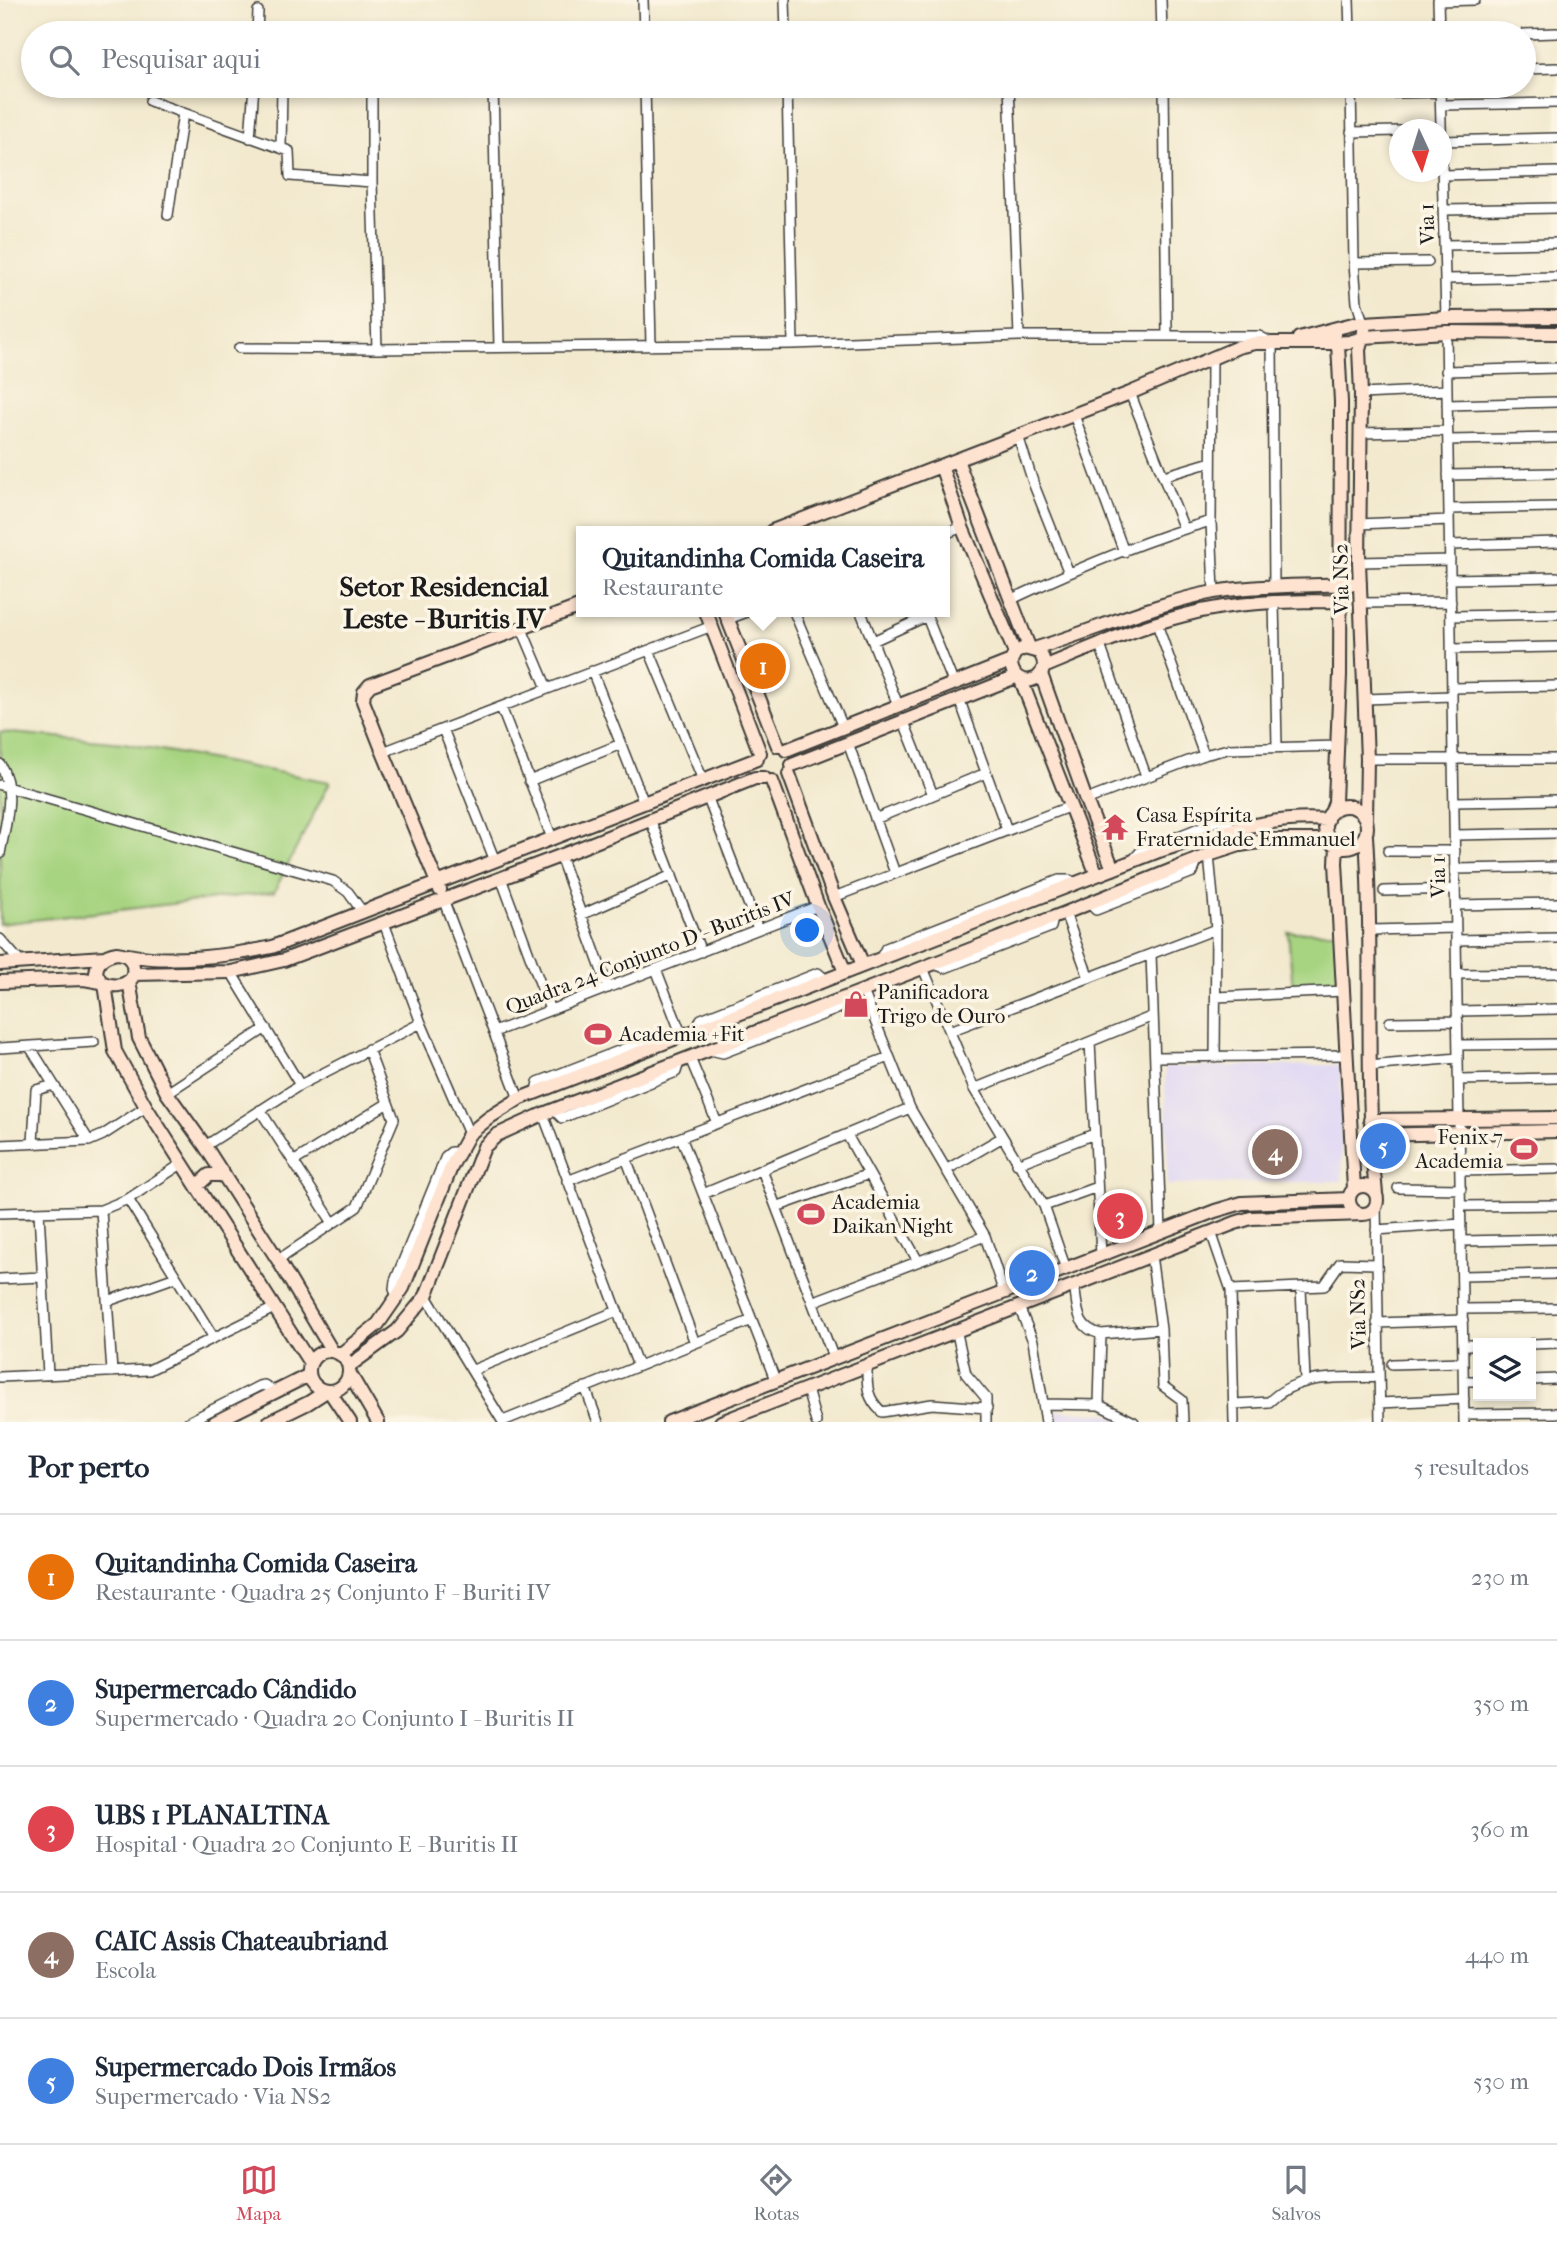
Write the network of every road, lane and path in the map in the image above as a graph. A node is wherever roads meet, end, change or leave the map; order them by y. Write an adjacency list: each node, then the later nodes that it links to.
1 (643, 0): 9 (street)
2 (785, 0): 10 (street)
3 (1161, 0): 11 (street)
4 (1349, 0): 12 (street)
5 (1438, 0): 6 (street); 13 (street)
6 (1475, 0)
7 (258, 11): 8 (street)
8 (258, 21)
9 (644, 21)
10 (786, 21)
11 (1162, 21)
12 (1350, 21)
13 (1439, 21)
14 (1557, 33): 15 (street)
15 (1536, 34)
16 (1557, 68): 17 (street)
17 (1536, 69)
18 (253, 98): 35 (street)
19 (282, 98): 38 (street)
20 (372, 98): 41 (street)
21 (493, 98): 65 (street)
22 (645, 98): 64 (street)
23 (787, 98): 62 (street)
24 (1009, 98): 57 (street)
25 (1164, 98): 58 (street)
26 (1351, 98): 34 (street)
27 (1441, 98): 30 (street, Via 1)
28 (150, 101): 31 (street)
29 (1557, 103): 30 (street)
30 (1441, 105): 32 (street, Via 1)
31 (183, 113): 35 (street); 45 (street)
32 (1442, 119)
33 (1389, 131): 34 (street)
34 (1351, 132): 49 (street)
35 (250, 138): 38 (street)
36 (1557, 138): 37 (street)
37 (1452, 141)
38 (281, 148): 41 (street)
39 (1557, 173): 40 (street)
40 (1452, 175)
41 (372, 182): 67 (street)
42 (1443, 182): 44 (street, Via 1)
43 (1557, 208): 44 (street)
44 (1444, 210): 47 (street, Via 1)
45 (168, 215)
46 (1557, 243): 47 (street)
47 (1445, 245): 51 (street, Via 1)
48 (1428, 262): 49 (street)
49 (1354, 264): 53 (street)
50 (1557, 277): 51 (street)
51 (1446, 279): 54 (street, Via 1)
52 (1557, 317): 54 (street)
53 (1359, 323): 54 (street); 55 (street); 59 (street, Via NS2)
54 (1446, 325): 56 (street); 59 (street); 70 (street, Via 1)
55 (1337, 328): 61 (street); 63 (street, Via NS2)
56 (1557, 333)
57 (1019, 336): 58 (street); 62 (street)
58 (1167, 336): 60 (street)
59 (1363, 338): 63 (street); 73 (street, Via NS2)
60 (1272, 343): 61 (street); 68 (street); 106 (street)
61 (1286, 343): 63 (street)
62 (793, 344): 64 (street)
63 (1335, 344): 105 (street, Via NS2)
64 (651, 346): 65 (street)
65 (499, 347): 67 (street)
66 (239, 348): 67 (street)
67 (377, 349)
68 (1212, 357): 72 (street); 82 (street)
69 (1557, 368): 70 (street)
70 (1447, 371): 71 (street, Via 1)
71 (1447, 390): 73 (street); 75 (street, Via 1)
72 (1130, 393): 76 (street); 86 (street)
73 (1361, 394): 77 (street, Via NS2)
74 (1557, 402): 75 (street)
75 (1447, 405): 79 (street, Via 1)
76 (1074, 415): 78 (street); 98 (street)
77 (1361, 433): 79 (street); 91 (street, Via NS2)
78 (1018, 436): 81 (street); 101 (street)
79 (1448, 436): 80 (street); 85 (street, Via 1)
80 (1557, 438)
81 (957, 460): 83 (street); 108 (street)
82 (1211, 462): 86 (street); 90 (street)
83 (941, 467): 92 (street); 93 (street)
84 (1557, 473): 85 (street)
85 (1448, 475): 88 (street, Via 1)
86 (1164, 476): 94 (street)
87 (1557, 507): 88 (street)
88 (1449, 509): 89 (street, Via 1)
89 (1449, 520): 91 (street); 97 (street, Via 1)
90 (1211, 522): 94 (street); 107 (street)
91 (1359, 524): 100 (street, Via NS2)
92 (785, 526)
93 (962, 527): 95 (street); 131 (street)
94 (1184, 529): 98 (street)
95 (950, 532)
96 (1557, 542): 97 (street)
97 (1449, 545): 99 (street, Via 1)
98 (1124, 552): 101 (street)
99 (1450, 560): 100 (street); 103 (street, Via 1)
100 (1359, 562): 104 (street, Via NS2)
101 (1069, 573): 108 (street)
102 (1557, 577): 103 (street)
103 (1450, 579): 111 (street, Via 1)
104 (1360, 583): 105 (street); 112 (street, Via NS2)
105 (1340, 585): 106 (street); 110 (street, Via NS2)
106 (1274, 586): 107 (street)
107 (1214, 592): 128 (street)
108 (1012, 599): 128 (street)
109 (1274, 601): 110 (street); 122 (street); 148 (street)
110 (1340, 601): 149 (street, Via NS2)
111 (1451, 602): 112 (street); 115 (street, Via 1)
112 (1360, 603): 139 (street, Via NS2)
113 (576, 608): 124 (street)
114 (1557, 614): 115 (street)
115 (1451, 616): 129 (street, Via 1)
116 (708, 617): 123 (street)
117 (728, 617): 150 (street)
118 (796, 617): 144 (street)
119 (863, 617): 125 (street)
120 (920, 617): 125 (street)
121 (927, 617): 135 (street)
122 (1157, 624): 126 (street); 152 (street)
123 (712, 626): 130 (street); 153 (street)
124 (522, 629): 137 (street); 151 (street)
125 (873, 641): 141 (street)
126 (1100, 645): 133 (street); 160 (street)
127 (1557, 647): 129 (street)
128 (1032, 648): 131 (street); 133 (street)
129 (1451, 649): 138 (street, Via 1)
130 (649, 650): 132 (street); 162 (street)
131 (1013, 657): 134 (street); 135 (street)
132 (592, 671): 137 (street); 146 (street)
133 (1043, 671): 134 (street); 167 (street)
134 (1018, 678): 140 (street); 171 (street)
135 (953, 682): 141 (street)
136 (1557, 686): 138 (street)
137 (547, 688): 142 (street)
138 (1452, 692): 139 (street); 156 (street, Via 1)
139 (1364, 698): 154 (street, Via NS2)
140 (960, 701): 143 (street); 159 (street)
141 (898, 705): 144 (street)
142 (501, 707): 145 (street); 163 (street)
143 (904, 722): 147 (street); 165 (street)
144 (843, 727): 150 (street)
145 (443, 729): 151 (street); 187 (street)
146 (621, 744): 163 (street); 170 (street)
147 (848, 744): 158 (street); 174 (street)
148 (1276, 746): 149 (street); 152 (street)
149 (1339, 746): 172 (street, Via NS2)
150 (782, 748): 153 (street); 158 (street)
151 (383, 752): 195 (street)
152 (1204, 755): 160 (street)
153 (759, 756): 161 (street); 162 (street)
154 (1367, 759): 156 (street); 175 (street, Via NS2)
155 (1557, 759): 156 (street)
156 (1453, 760): 169 (street, Via 1)
157 (0, 764): 164 (street)
158 (791, 769): 161 (street); 199 (street)
159 (986, 773): 165 (street); 176 (street)
160 (1146, 776): 167 (street)
161 (768, 779): 166 (street); 203 (street)
162 (702, 780): 170 (street)
163 (530, 781): 180 (street)
164 (4, 786): 184 (street); 204 (street)
165 (933, 795): 174 (street)
166 (707, 796): 173 (street); 210 (street)
167 (1086, 800): 189 (street)
168 (1557, 800): 169 (street)
169 (1454, 802): 178 (street, Via 1)
170 (644, 803): 180 (street)
171 (1071, 806): 176 (street); 193 (street)
172 (1329, 817): 175 (street); 181 (street); 189 (street)
173 (650, 819): 185 (street); 192 (street)
174 (875, 819): 191 (street)
175 (1366, 819): 179 (street)
176 (1007, 830): 191 (street)
177 (1557, 833): 178 (street)
178 (1455, 835): 183 (street, Via 1)
179 (1366, 836): 181 (street); 212 (street, Via NS2)
180 (552, 838): 187 (street)
181 (1333, 843): 186 (street); 238 (street)
182 (1388, 851): 183 (street)
183 (1455, 851): 190 (street, Via 1)
184 (0, 854)
185 (560, 856): 194 (street); 205 (street)
186 (1204, 857): 206 (street); 211 (street)
187 (495, 861): 195 (street)
188 (1557, 867): 190 (street)
189 (1113, 869): 193 (street)
190 (1455, 869): 197 (street, Via 1)
191 (895, 873): 199 (street)
192 (671, 875): 205 (street); 217 (street)
193 (1097, 875): 196 (street)
194 (501, 878): 200 (street); 243 (street)
195 (438, 883): 200 (street); 204 (street)
196 (1076, 883): 207 (street); 221 (street)
197 (1455, 889): 198 (street); 202 (street, Via 1)
198 (1384, 891)
199 (834, 897): 224 (street)
200 (443, 899): 208 (street); 253 (street)
201 (1557, 903): 202 (street)
202 (1456, 905): 209 (street, Via 1)
203 (818, 906): 210 (street, Quadra 24 Conjunto D - Buritis IV); 228 (street)
204 (362, 911): 219 (street)
205 (581, 915): 236 (street)
206 (1059, 915): 215 (street); 225 (street); 232 (street)
207 (987, 918): 215 (street); 221 (street)
208 (384, 923): 227 (street); 247 (street)
209 (1456, 928): 212 (street); 216 (street, Via 1)
210 (758, 929): 217 (street, Quadra 24 Conjunto D - Buritis IV)
211 (1216, 929): 218 (street); 240 (street)
212 (1370, 930): 254 (street, Via NS2)
213 (0, 938): 222 (street)
214 (1557, 938): 216 (street)
215 (995, 940): 225 (street)
216 (1457, 940): 230 (street, Via 1)
217 (701, 952): 226 (street, Quadra 24 Conjunto D - Buritis IV)
218 (1151, 954): 232 (street); 244 (street)
219 (128, 956): 220 (street); 231 (street)
220 (103, 957): 222 (street); 235 (street)
221 (880, 959): 224 (street)
222 (21, 963): 223 (street)
223 (0, 964)
224 (863, 965): 228 (street)
225 (928, 966): 237 (street); 252 (street)
226 (656, 969): 236 (street, Quadra 24 Conjunto D - Buritis IV); 255 (street)
227 (231, 972): 231 (street); 249 (street)
228 (845, 972): 233 (street)
229 (1557, 973): 230 (street)
230 (1457, 974): 245 (street, Via 1)
231 (132, 978): 235 (street); 279 (street)
232 (1089, 978): 252 (street)
233 (826, 980): 241 (street); 251 (street)
234 (0, 982): 235 (street)
235 (103, 983): 282 (street)
236 (608, 988): 243 (street, Quadra 24 Conjunto D - Buritis IV)
237 (863, 990): 239 (street); 266 (street)
238 (1344, 991): 240 (street); 250 (street)
239 (846, 997): 248 (street); 264 (street)
240 (1216, 997): 267 (street)
241 (767, 1003): 248 (street); 251 (street)
242 (1557, 1009): 245 (street)
243 (550, 1010): 253 (street, Quadra 24 Conjunto D - Buritis IV)
244 (1153, 1016): 257 (street); 268 (street)
245 (1458, 1016): 246 (street); 259 (street, Via 1)
246 (1390, 1021)
247 (421, 1023): 263 (street); 293 (street)
248 (776, 1024): 264 (street)
249 (266, 1028): 276 (street); 279 (street)
250 (1345, 1028): 254 (street); 262 (street)
251 (696, 1031): 255 (street)
252 (950, 1031): 277 (street)
253 (494, 1032): 280 (street)
254 (1369, 1033): 262 (street); 271 (street, Via NS2)
255 (676, 1038): 265 (street); 278 (street)
256 (94, 1042): 260 (street)
257 (1090, 1042): 277 (street); 295 (street)
258 (1557, 1044): 259 (street)
259 (1458, 1045): 269 (street, Via 1)
260 (30, 1047): 261 (street); 275 (street)
261 (0, 1048)
262 (1347, 1048): 267 (street); 320 (street)
263 (368, 1049): 276 (street); 281 (street)
264 (710, 1050): 270 (street)
265 (634, 1054): 272 (street); 278 (street)
266 (889, 1057): 283 (street); 290 (street)
267 (1215, 1057): 268 (street)
268 (1155, 1058): 334 (street)
269 (1458, 1058): 271 (street); 274 (street, Via 1)
270 (684, 1060): 272 (street); 285 (street); 290 (street)
271 (1369, 1066): 289 (street, Via NS2)
272 (643, 1076): 285 (street)
273 (1557, 1078): 274 (street)
274 (1459, 1080): 286 (street, Via 1)
275 (54, 1085): 300 (street); 301 (street)
276 (300, 1085): 284 (street)
277 (974, 1089): 299 (street)
278 (536, 1091): 280 (street)
279 (167, 1093): 303 (street)
280 (519, 1099): 293 (street)
281 (388, 1103): 305 (street); 331 (street)
282 (146, 1107): 300 (street); 306 (street)
283 (910, 1108): 294 (street); 310 (street)
284 (260, 1110): 303 (street); 305 (street)
285 (549, 1112): 314 (street); 355 (street)
286 (1459, 1118): 287 (street); 288 (street); 292 (street, Via 1)
287 (1557, 1118)
288 (1390, 1119): 289 (street); 297 (street)
289 (1370, 1120): 296 (street, Via NS2)
290 (717, 1123): 298 (street)
291 (1557, 1131): 292 (street)
292 (1460, 1133): 297 (street); 311 (street, Via 1)
293 (469, 1134): 379 (street)
294 (847, 1135): 309 (street); 312 (street)
295 (1094, 1135): 307 (street); 316 (street)
296 (1370, 1135): 297 (street); 322 (street, Via NS2)
297 (1391, 1135)
298 (681, 1137): 304 (street); 319 (street)
299 (1002, 1138): 307 (street); 310 (street)
300 (89, 1141): 301 (street)
301 (33, 1143): 302 (street)
302 (0, 1145)
303 (205, 1146): 313 (street)
304 (626, 1157): 314 (street); 373 (street)
305 (293, 1162): 331 (street)
306 (183, 1163): 315 (street); 321 (street)
307 (1017, 1164): 324 (street)
308 (1557, 1169): 311 (street)
309 (762, 1170): 319 (street); 326 (street)
310 (946, 1170): 336 (street)
311 (1460, 1171): 318 (street, Via 1)
312 (869, 1174): 326 (street); 342 (street)
313 (224, 1175): 315 (street); 341 (street)
314 (567, 1181): 362 (street)
315 (198, 1185): 359 (street)
316 (1097, 1187): 324 (street); 340 (street)
317 (1398, 1188): 318 (street)
318 (1461, 1189): 325 (street, Via 1)
319 (703, 1194): 363 (street)
320 (1352, 1194): 322 (street); 330 (street); 334 (street)
321 (128, 1199): 327 (street); 349 (street)
322 (1376, 1200): 330 (street); 333 (street, Via NS2)
323 (1557, 1205): 325 (street)
324 (1044, 1206): 345 (street)
325 (1461, 1206): 332 (street, Via 1)
326 (776, 1207): 357 (street)
327 (101, 1210): 328 (street); 356 (street)
328 (39, 1212): 329 (street); 348 (street)
329 (0, 1213)
330 (1364, 1214): 335 (street)
331 (333, 1223): 341 (street)
332 (1461, 1224): 333 (street); 338 (street, Via 1)
333 (1376, 1230): 344 (street, Via NS2)
334 (1161, 1232): 340 (street)
335 (1211, 1232): 339 (street); 353 (street)
336 (985, 1236): 342 (street); 354 (street)
337 (1557, 1239): 338 (street)
338 (1462, 1241): 347 (street, Via 1)
339 (1151, 1255): 351 (street); 369 (street)
340 (1097, 1256): 343 (street); 351 (street)
341 (278, 1260): 379 (street)
342 (918, 1261): 357 (street)
343 (1080, 1263): 345 (street); 351 (street)
344 (1376, 1264): 352 (street); 366 (street, Via NS2)
345 (1066, 1269): 354 (street)
346 (1557, 1274): 347 (street)
347 (1462, 1276): 361 (street, Via 1)
348 (42, 1277): 350 (street); 389 (street)
349 (176, 1277): 356 (street); 372 (street)
350 (0, 1279)
351 (1086, 1280): 358 (street); 370 (street)
352 (1301, 1289): 353 (street); 393 (street)
353 (1231, 1290): 405 (street)
354 (1004, 1293): 365 (street)
355 (426, 1296): 386 (street); 387 (street)
356 (108, 1301): 388 (street)
357 (812, 1302): 380 (street)
358 (1019, 1307): 368 (street); 404 (street)
359 (274, 1308): 372 (street); 385 (street)
360 (1557, 1308): 361 (street)
361 (1462, 1309): 364 (street, Via 1)
362 (617, 1311): 383 (street); 387 (street)
363 (752, 1320): 373 (street); 395 (street)
364 (1463, 1320): 366 (street); 377 (street, Via 1)
365 (934, 1321): 367 (street); 371 (street)
366 (1377, 1324): 391 (street, Via NS2)
367 (918, 1327): 374 (street); 380 (street)
368 (956, 1329): 371 (street); 407 (street)
369 (1161, 1329): 370 (street); 427 (street)
370 (1101, 1334): 406 (street)
371 (937, 1337): 374 (street)
372 (214, 1338): 388 (street)
373 (695, 1343): 383 (street)
374 (923, 1343): 384 (street)
375 (1557, 1343): 376 (street)
376 (1536, 1344)
377 (1463, 1345): 378 (street); 381 (street, Via 1)
378 (1473, 1345)
379 (336, 1353): 385 (street); 386 (street)
380 (834, 1359): 395 (street)
381 (1463, 1362): 382 (street); 396 (street, Via 1)
382 (1392, 1364)
383 (638, 1366): 398 (street)
384 (867, 1366): 399 (street); 410 (street)
385 (310, 1369): 400 (street); 401 (street)
386 (349, 1370): 401 (street); 419 (street)
387 (473, 1370): 413 (street)
388 (112, 1372): 389 (street)
389 (48, 1375): 390 (street)
390 (0, 1377)
391 (1378, 1377): 393 (street); 403 (street, Via NS2)
392 (1557, 1379): 394 (street)
393 (1305, 1380): 405 (street)
394 (1536, 1380)
395 (776, 1381): 412 (street)
396 (1464, 1381): 397 (street); 402 (street, Via 1)
397 (1473, 1381)
398 (585, 1387): 413 (street); 420 (street)
399 (807, 1389): 408 (street); 423 (street)
400 (276, 1392): 415 (street); 416 (street)
401 (328, 1392): 417 (street); 418 (street)
402 (1464, 1399): 403 (street); 411 (street, Via 1)
403 (1380, 1403): 429 (street, Via NS2)
404 (1044, 1404): 406 (street); 425 (street)
405 (1234, 1404): 428 (street)
406 (1099, 1405): 426 (street)
407 (987, 1408): 410 (street); 424 (street)
408 (753, 1410): 421 (street); 422 (street)
409 (1557, 1413): 411 (street)
410 (890, 1417)
411 (1464, 1418)
412 (689, 1419): 414 (street)
413 (503, 1421)
414 (673, 1421)
415 (188, 1422)
416 (215, 1422)
417 (270, 1422)
418 (350, 1422)
419 (378, 1422)
420 (598, 1422)
421 (722, 1422)
422 (742, 1422)
423 (816, 1422)
424 (986, 1422)
425 (1046, 1422)
426 (1134, 1422)
427 (1183, 1422)
428 (1234, 1422)
429 (1380, 1422)

